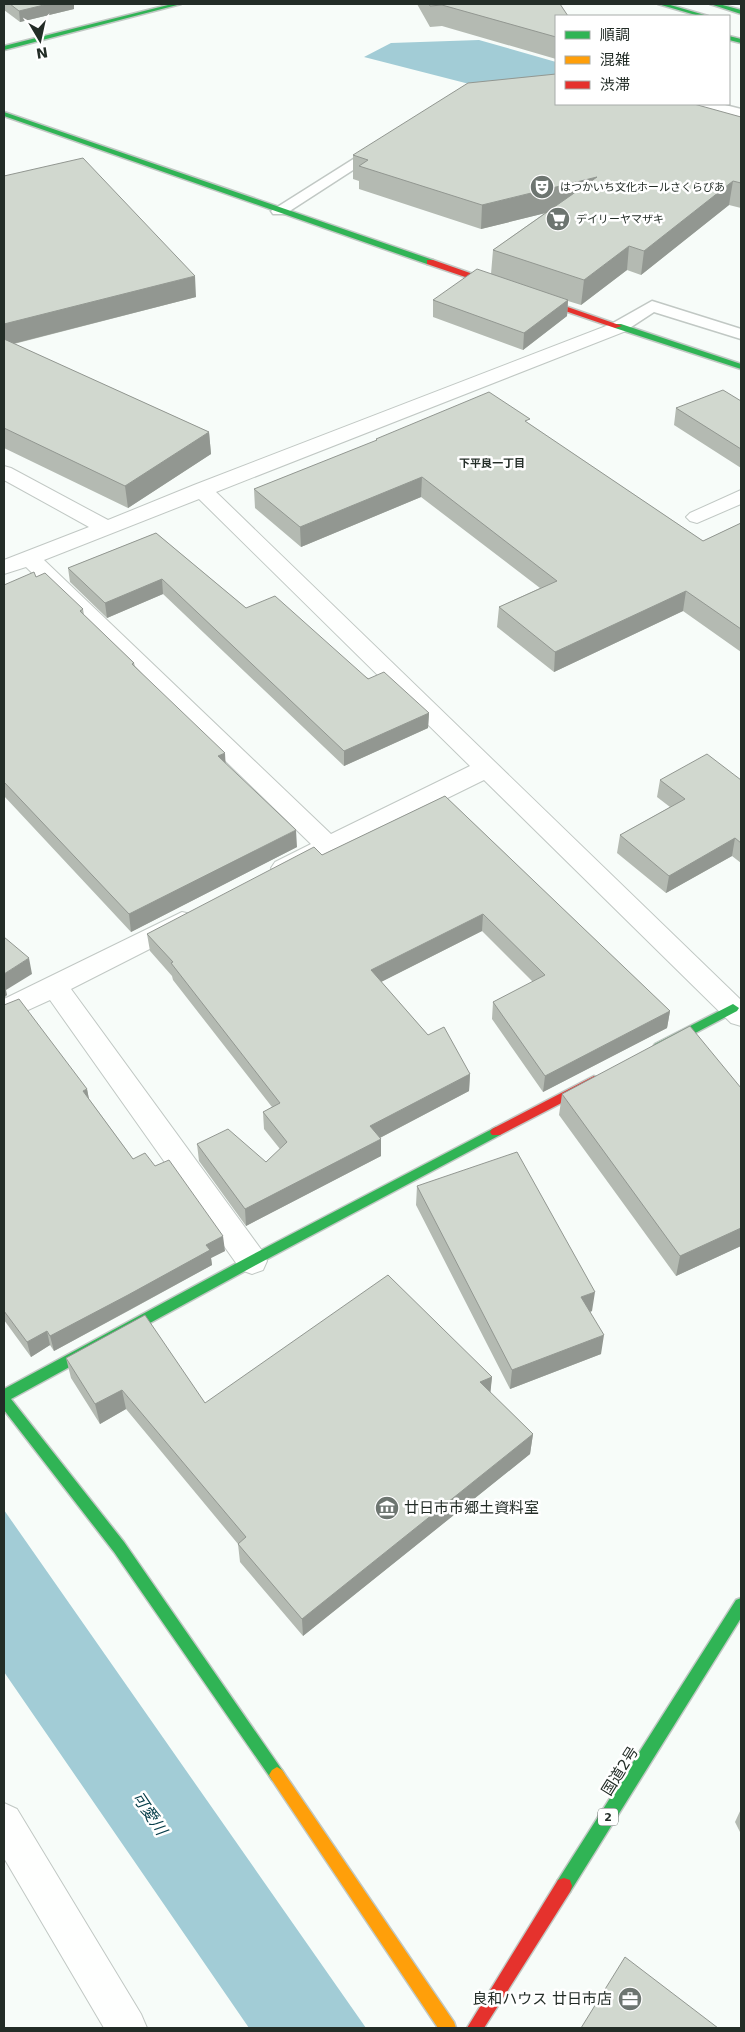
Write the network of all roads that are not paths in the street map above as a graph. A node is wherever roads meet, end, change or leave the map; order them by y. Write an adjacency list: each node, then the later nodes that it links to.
1 (178, 4): 8 (main road)
2 (654, 4): 6 (main road)
3 (662, 4): 7 (main road)
4 (712, 4): 5 (main road)
5 (741, 12)
6 (666, 15)
7 (701, 15)
8 (4, 48)
9 (709, 105): 11 (lane)
10 (4, 114): 13 (main road)
11 (741, 114)
12 (394, 137): 13 (lane)
13 (278, 211): 14 (main road)
14 (619, 327): 15 (lane); 16 (main road); 18 (street)
15 (741, 334)
16 (741, 367)
17 (4, 472): 21 (street)
18 (202, 489): 21 (street); 24 (street)
19 (741, 496): 20 (street)
20 (697, 517)
21 (107, 528): 22 (street)
22 (29, 558): 23 (street); 25 (street)
23 (4, 568)
24 (487, 768): 25 (street); 30 (street)
25 (327, 845): 26 (street)
26 (266, 877)
27 (204, 909): 28 (street)
28 (55, 987): 29 (street); 33 (street)
29 (4, 1011)
30 (737, 1012): 31 (main road)
31 (646, 1054)
32 (602, 1077): 33 (main road)
33 (252, 1261): 34 (main road)
34 (4, 1398): 38 (main road)
35 (741, 1605): 39 (main road, 国道2号 / 2)
36 (4, 1822): 37 (street)
37 (127, 2028)
38 (448, 2028)
39 (475, 2028)

